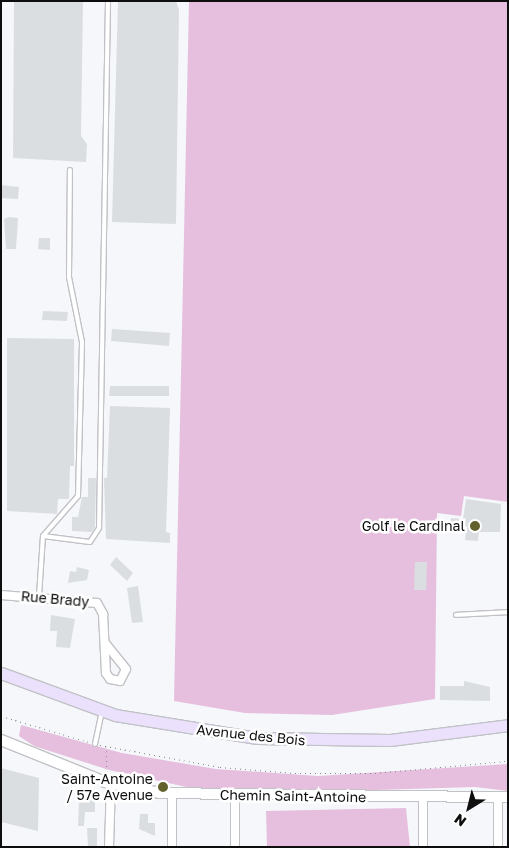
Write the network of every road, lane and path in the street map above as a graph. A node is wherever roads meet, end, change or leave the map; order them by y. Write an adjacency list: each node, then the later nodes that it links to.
1 (108, 1): 3 (lane)
2 (70, 170): 3 (lane)
3 (43, 536): 5 (lane)
4 (1, 595): 5 (street, Rue Brady)
5 (39, 596): 8 (street, Rue Brady)
6 (508, 612): 7 (lane)
7 (456, 615)
8 (105, 643): 8 (street, Rue Brady)
9 (1, 673): 10 (main road, Avenue des Bois)
10 (102, 711): 12 (main road, Avenue des Bois); 14 (lane)
11 (1, 716): 14 (path)
12 (508, 725)
13 (1, 740): 17 (street, Chemin Saint-Antoine)
14 (95, 744): 15 (path)
15 (106, 746): 16 (path); 17 (path)
16 (508, 761)
17 (111, 784): 18 (street, Chemin Saint-Antoine); 22 (street)
18 (172, 794): 19 (street, Chemin Saint-Antoine); 23 (street)
19 (234, 796): 20 (street, Chemin Saint-Antoine); 24 (street)
20 (423, 796): 21 (street, Chemin Saint-Antoine); 25 (street)
21 (503, 797): 26 (street)
22 (110, 847)
23 (172, 847)
24 (235, 847)
25 (424, 847)
26 (498, 847)

